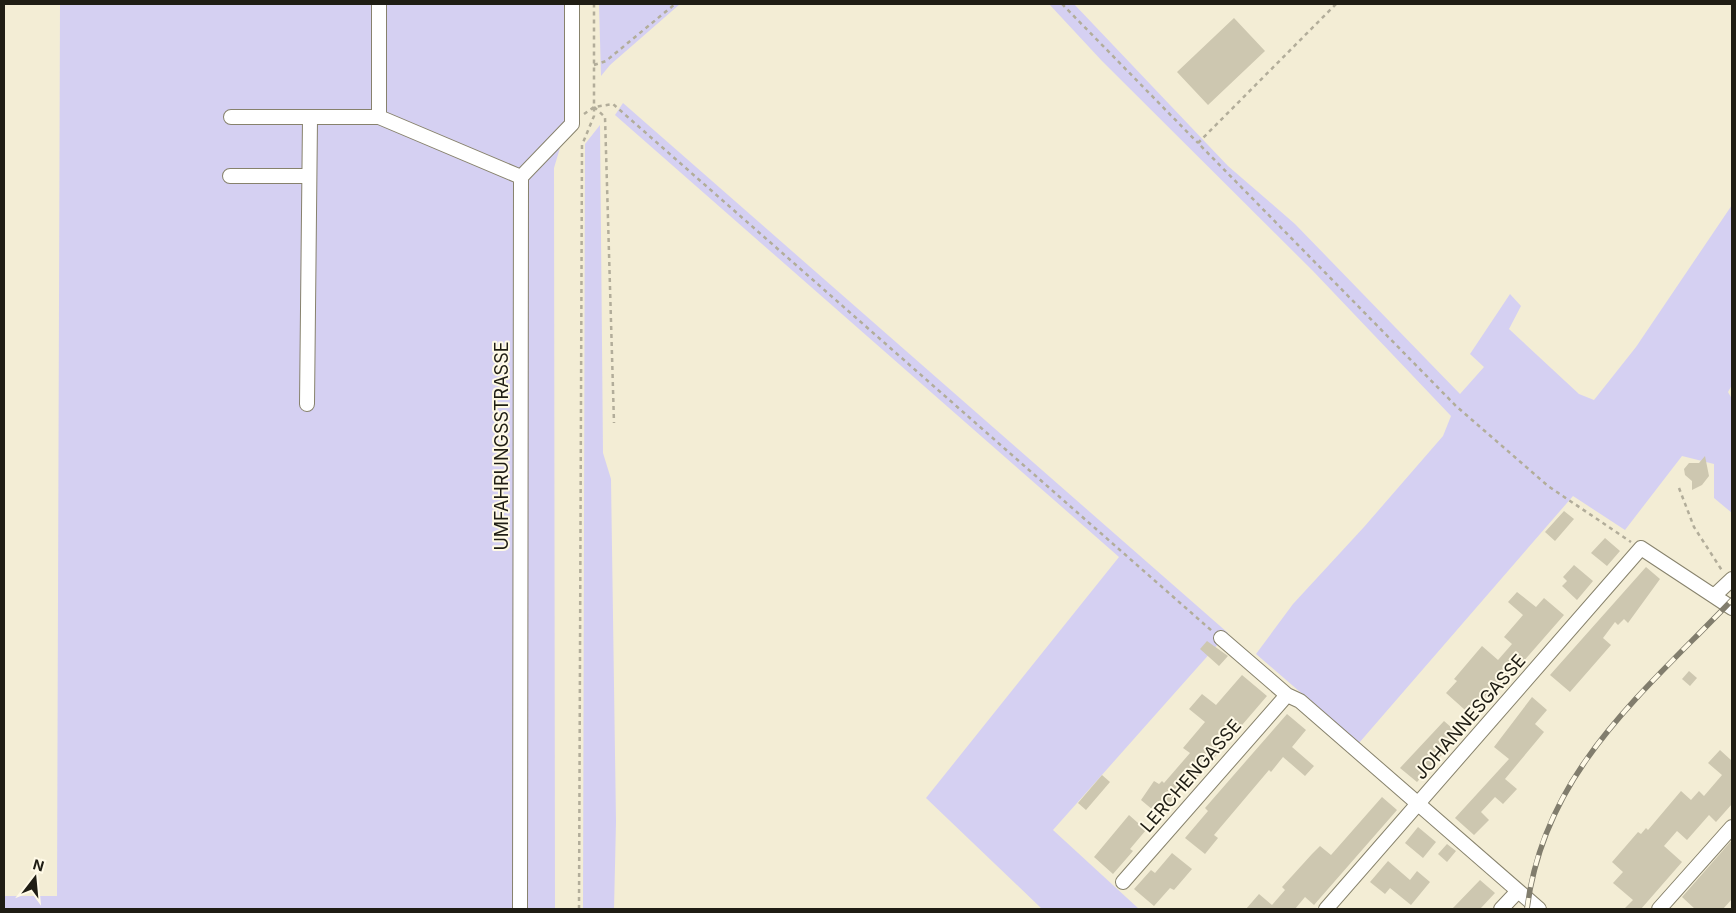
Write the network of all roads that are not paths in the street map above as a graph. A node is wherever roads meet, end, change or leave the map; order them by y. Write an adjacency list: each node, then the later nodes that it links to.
1 (379, 4): 4 (street)
2 (572, 4): 8 (street)
3 (231, 117): 5 (street)
4 (378, 117): 5 (street); 8 (street)
5 (310, 118): 7 (street)
6 (230, 176): 7 (street)
7 (308, 176): 9 (street)
8 (521, 177): 19 (street, UMFAHRUNGSSTRASSE)
9 (307, 404)
10 (1731, 580): 11 (street)
11 (1715, 595): 12 (street); 15 (street, JOHANNESGASSE)
12 (1732, 608)
13 (1221, 638): 14 (street)
14 (1287, 695): 15 (street); 17 (street, LERCHENGASSE)
15 (1419, 805): 18 (street); 20 (street, JOHANNESGASSE)
16 (1732, 827): 23 (street)
17 (1123, 882)
18 (1518, 891): 21 (street); 22 (street)
19 (520, 909)
20 (1326, 909)
21 (1501, 909)
22 (1539, 909)
23 (1659, 909)

